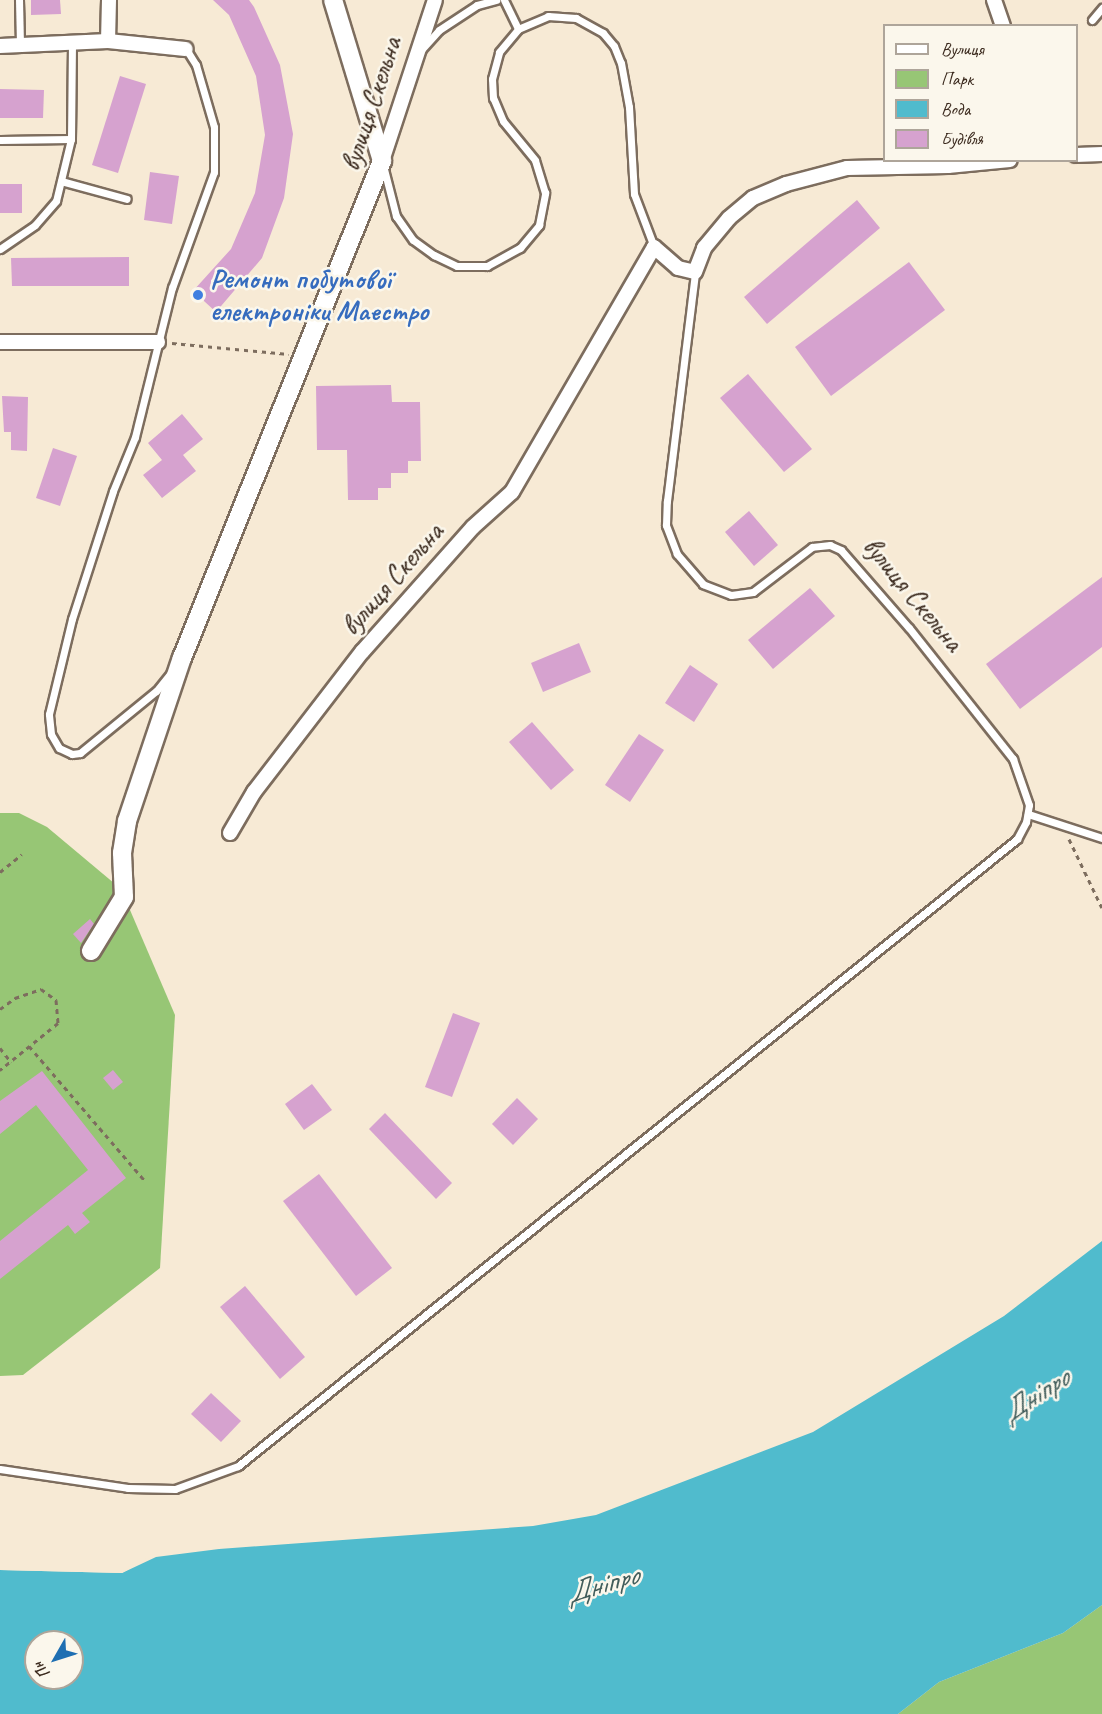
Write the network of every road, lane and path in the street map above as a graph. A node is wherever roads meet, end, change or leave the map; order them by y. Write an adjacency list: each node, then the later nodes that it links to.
1 (19, 0): 15 (lane)
2 (109, 0): 12 (street)
3 (333, 0): 22 (street)
4 (435, 0): 17 (street, вулиця Скельна)
5 (496, 0): 17 (lane)
6 (504, 0): 11 (lane)
7 (994, 0): 10 (street)
8 (1102, 8): 9 (lane)
9 (1092, 20)
10 (1002, 24)
11 (518, 29): 22 (lane); 26 (lane)
12 (108, 41): 13 (street); 16 (street)
13 (72, 43): 15 (street); 18 (lane)
14 (0, 46): 15 (street)
15 (20, 46)
16 (186, 49): 30 (lane)
17 (415, 57): 22 (street, вулиця Скельна)
18 (71, 139): 19 (lane); 24 (lane)
19 (0, 140)
20 (1102, 154): 21 (street)
21 (1078, 155)
22 (382, 161): 31 (street, вулиця Скельна)
23 (989, 162): 28 (street, вулиця Скельна)
24 (61, 181): 25 (lane); 27 (lane)
25 (127, 199)
26 (654, 247): 28 (street); 35 (street, вулиця Скельна)
27 (0, 249)
28 (695, 272): 33 (lane, вулиця Скельна)
29 (0, 342): 30 (street)
30 (158, 342): 31 (path); 32 (lane)
31 (305, 355): 32 (street, вулиця Скельна)
32 (182, 658): 40 (street, вулиця Скельна)
33 (1028, 814): 34 (lane); 47 (lane)
34 (1060, 821): 36 (lane); 39 (path)
35 (230, 832)
36 (1102, 837)
37 (22, 854): 38 (path)
38 (0, 872)
39 (1102, 908)
40 (91, 951)
41 (0, 1009): 42 (path)
42 (29, 1046): 44 (path); 46 (path)
43 (0, 1048): 44 (path)
44 (11, 1062): 45 (path)
45 (0, 1070)
46 (146, 1182)
47 (0, 1469)

